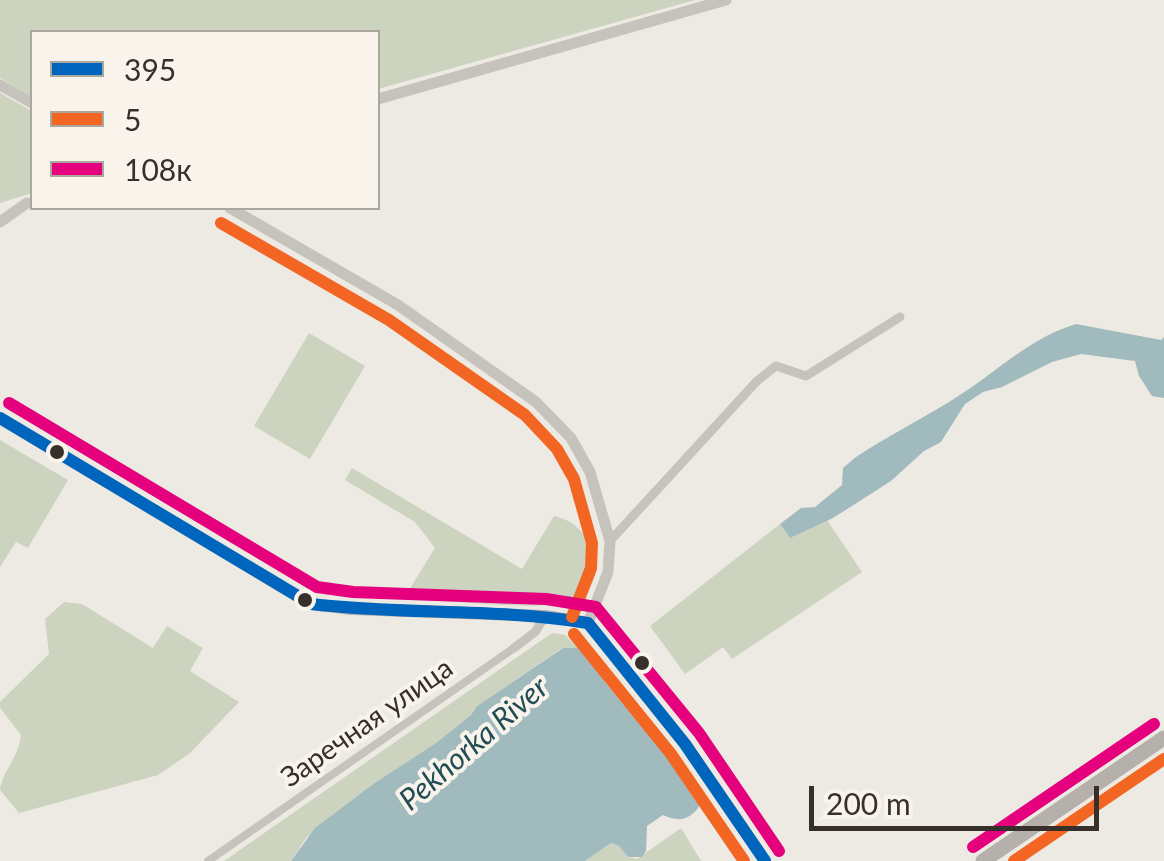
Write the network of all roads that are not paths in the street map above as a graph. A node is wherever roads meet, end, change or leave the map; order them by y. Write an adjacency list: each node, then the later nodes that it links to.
1 (726, 0): 3 (street)
2 (0, 85): 4 (street)
3 (380, 98)
4 (30, 102)
5 (30, 202): 6 (street); 8 (street)
6 (0, 209)
7 (233, 210): 11 (street)
8 (0, 222)
9 (900, 317): 11 (street)
10 (0, 418): 12 (main road)
11 (610, 541): 13 (street)
12 (545, 616): 13 (main road); 14 (street, Заречная улица)
13 (588, 623): 17 (main road)
14 (514, 648): 16 (street, Заречная улица)
15 (1164, 738): 18 (main road)
16 (208, 861)
17 (765, 861)
18 (982, 861)

